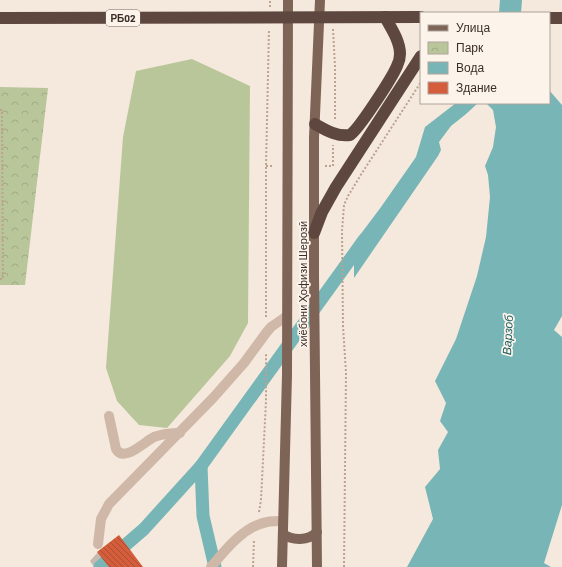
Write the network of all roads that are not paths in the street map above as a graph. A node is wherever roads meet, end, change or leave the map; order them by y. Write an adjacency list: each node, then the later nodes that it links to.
1 (288, 0): 11 (main road, хиёбони Ҳофизи Шерозӣ)
2 (320, 0): 9 (main road, хиёбони Ҳофизи Шерозӣ)
3 (385, 17): 4 (highway, РБ02); 5 (highway, РБ02); 9 (highway)
4 (420, 17)
5 (0, 18)
6 (550, 18): 7 (highway)
7 (562, 18)
8 (420, 58): 10 (highway)
9 (315, 124): 10 (main road, хиёбони Ҳофизи Шерозӣ)
10 (314, 233): 15 (main road, хиёбони Ҳофизи Шерозӣ)
11 (287, 316): 13 (lane); 14 (main road, хиёбони Ҳофизи Шерозӣ)
12 (109, 416): 13 (lane)
13 (180, 433): 17 (lane)
14 (283, 521): 16 (main road, хиёбони Ҳофизи Шерозӣ); 18 (lane)
15 (317, 532): 16 (main road); 20 (main road, хиёбони Ҳофизи Шерозӣ)
16 (283, 534): 19 (main road, хиёбони Ҳофизи Шерозӣ)
17 (98, 544)
18 (211, 567)
19 (282, 567)
20 (317, 567)

